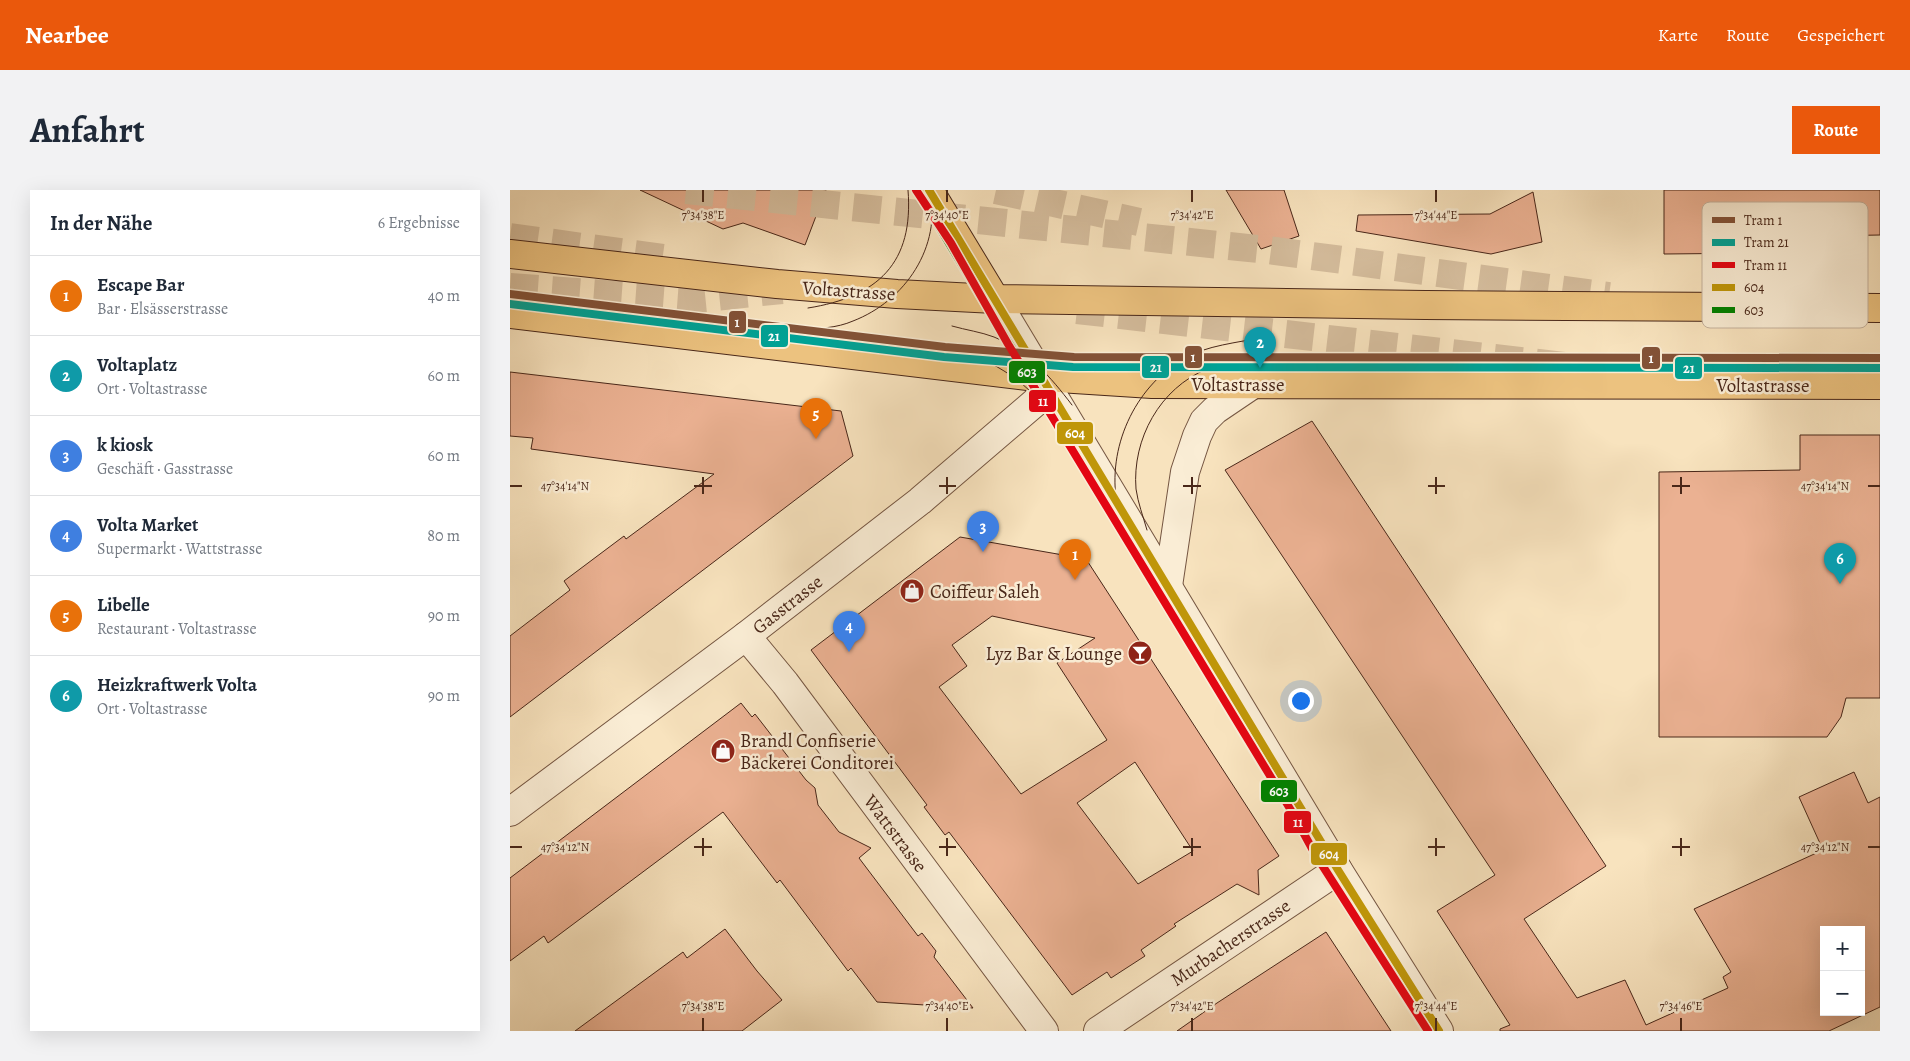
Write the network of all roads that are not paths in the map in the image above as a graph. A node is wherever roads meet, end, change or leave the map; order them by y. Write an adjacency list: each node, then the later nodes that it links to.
1 (929, 190): 3 (main road)
2 (510, 254): 3 (main road, Voltastrasse)
3 (995, 299): 4 (main road, Voltastrasse); 6 (street)
4 (1702, 307)
5 (510, 314): 6 (main road, Voltastrasse)
6 (1043, 378): 7 (main road, Voltastrasse); 9 (street); 10 (street, Gasstrasse)
7 (1252, 385): 8 (main road, Voltastrasse); 9 (street)
8 (1880, 385)
9 (1168, 586): 12 (street)
10 (746, 636): 11 (street, Gasstrasse); 13 (street, Wattstrasse)
11 (510, 812)
12 (1338, 870): 14 (street, Murbacherstrasse); 15 (street)
13 (1044, 1031)
14 (1098, 1031)
15 (1439, 1031)

